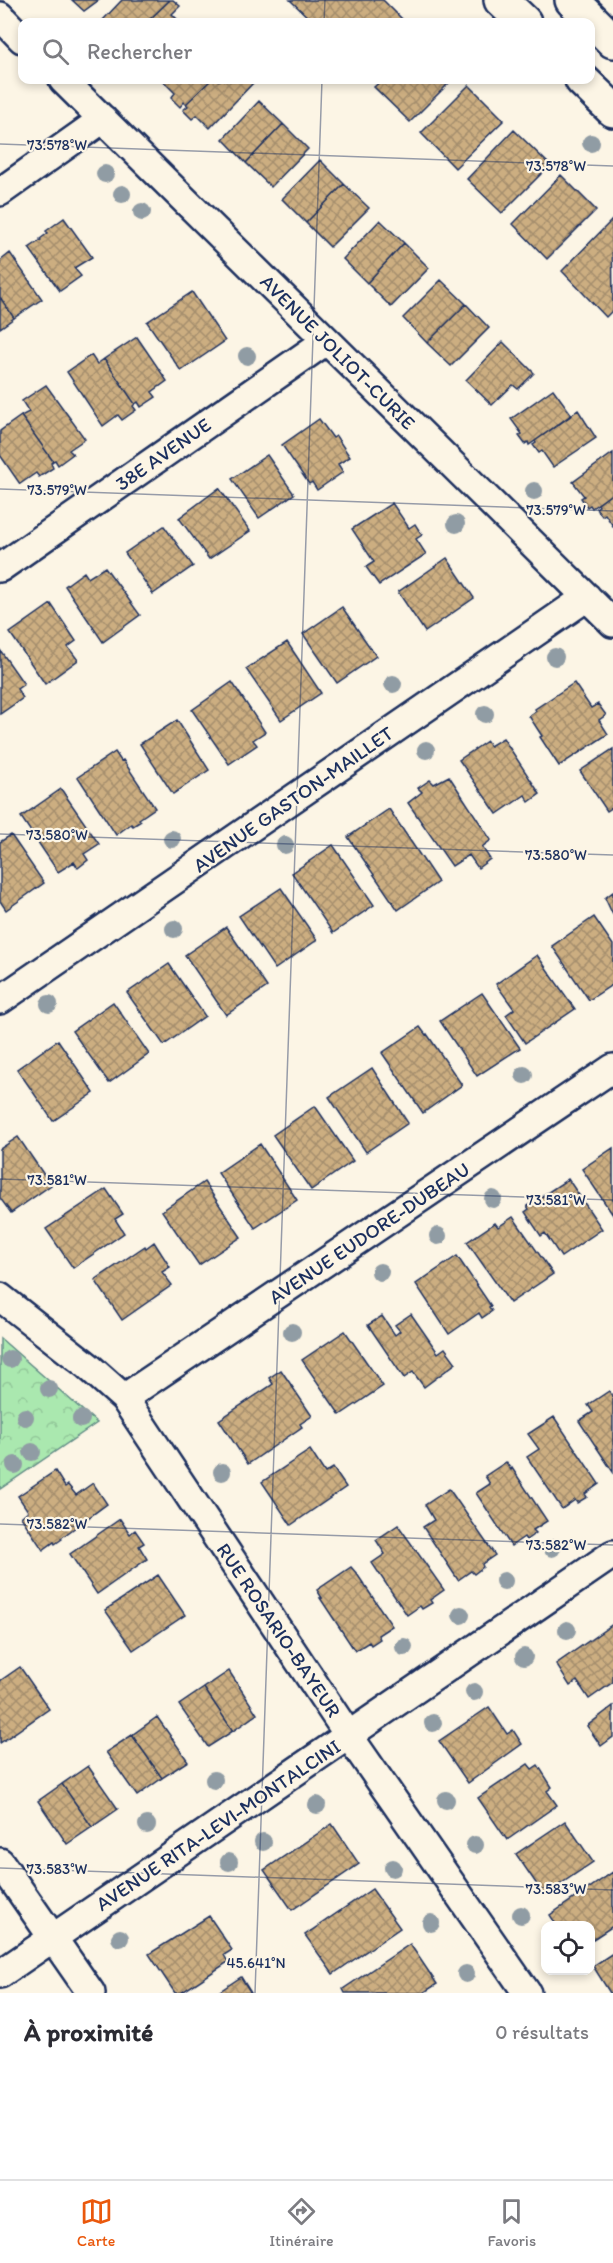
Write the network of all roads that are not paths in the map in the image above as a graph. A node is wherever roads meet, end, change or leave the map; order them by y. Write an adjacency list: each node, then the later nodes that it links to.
1 (501, 0): 4 (street)
2 (572, 0): 5 (street)
3 (0, 16): 7 (street)
4 (520, 18)
5 (590, 18)
6 (595, 23): 8 (street)
7 (18, 35)
8 (613, 41)
9 (67, 84): 12 (street, AVENUE JOLIOT-CURIE)
10 (586, 84): 11 (street)
11 (613, 110)
12 (103, 119): 13 (street); 14 (street, AVENUE JOLIOT-CURIE)
13 (0, 192)
14 (326, 341): 15 (street, 38E AVENUE); 16 (street, AVENUE JOLIOT-CURIE)
15 (0, 568)
16 (587, 597): 17 (street, AVENUE JOLIOT-CURIE); 18 (street, AVENUE GASTON-MAILLET)
17 (613, 623)
18 (0, 1000)
19 (613, 1068): 21 (street, AVENUE EUDORE-DUBEAU)
20 (0, 1297): 21 (street, RUE ROSARIO-BAYEUR)
21 (124, 1398): 23 (street, RUE ROSARIO-BAYEUR)
22 (613, 1554): 23 (street, AVENUE RITA-LEVI-MONTALCINI)
23 (349, 1736): 25 (street, AVENUE RITA-LEVI-MONTALCINI); 28 (street, RUE ROSARIO-BAYEUR)
24 (0, 1862): 25 (street)
25 (54, 1937): 26 (street, AVENUE RITA-LEVI-MONTALCINI); 27 (street)
26 (0, 1974)
27 (91, 1993)
28 (527, 1993)

